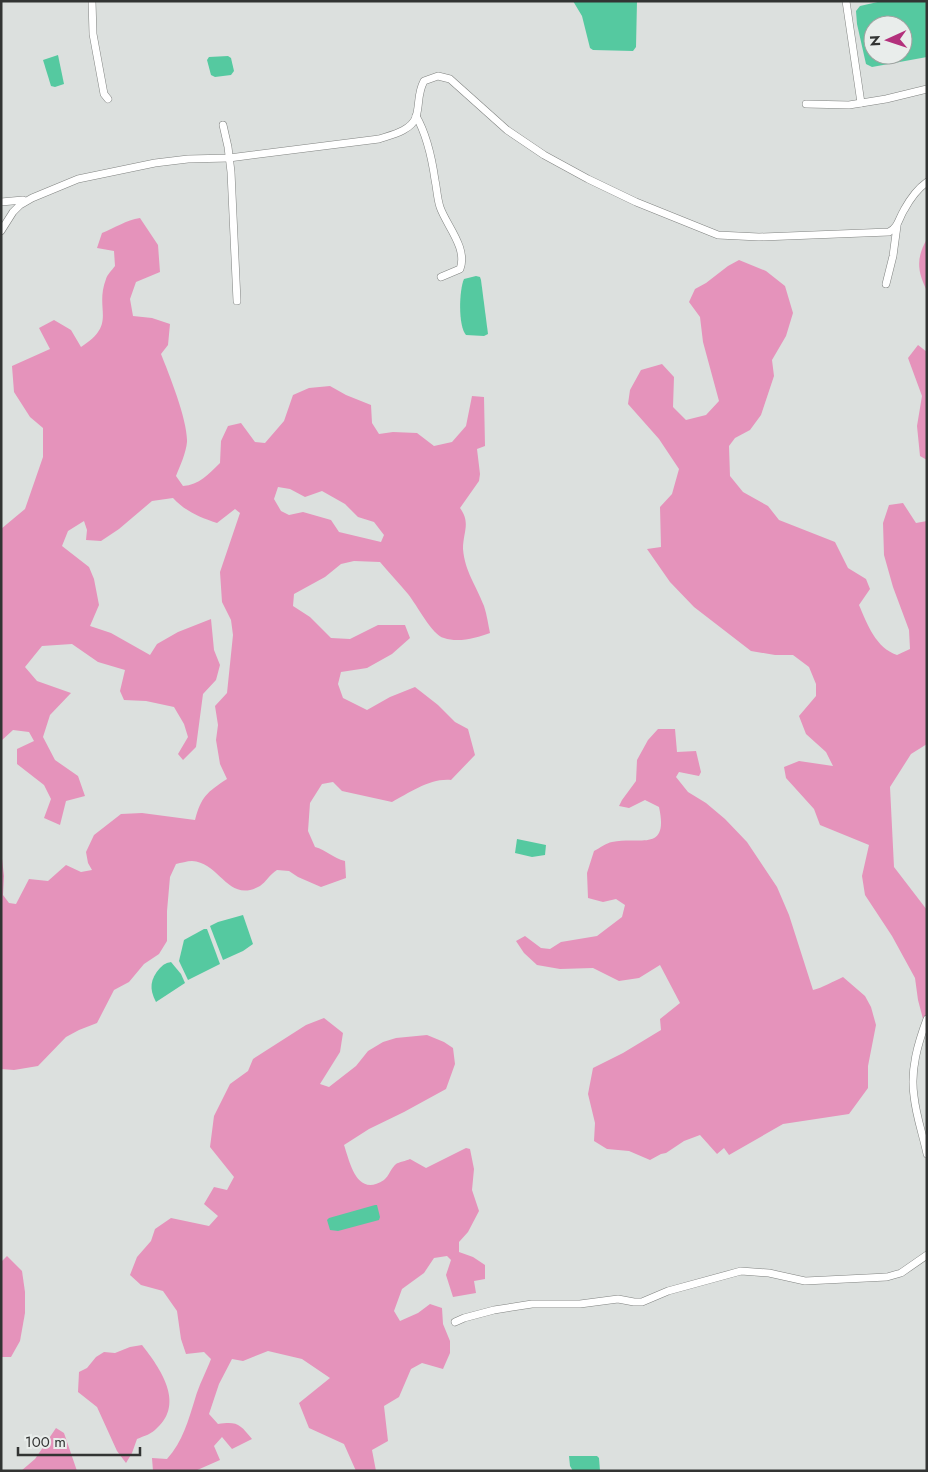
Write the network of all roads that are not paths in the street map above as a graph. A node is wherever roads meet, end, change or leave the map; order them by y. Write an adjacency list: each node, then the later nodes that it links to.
1 (92, 1): 4 (street)
2 (846, 1): 5 (street)
3 (927, 89): 5 (street)
4 (108, 99)
5 (861, 103): 6 (street)
6 (806, 104)
7 (416, 116): 9 (street); 13 (street); 15 (street)
8 (223, 125): 9 (street)
9 (230, 158): 11 (street); 17 (street)
10 (927, 182): 13 (street)
11 (30, 198): 12 (street); 14 (street)
12 (1, 202)
13 (896, 226): 16 (street)
14 (1, 230)
15 (441, 276)
16 (886, 284)
17 (237, 301)
18 (927, 1019): 19 (street)
19 (927, 1154)
20 (927, 1255): 21 (street)
21 (455, 1322)

